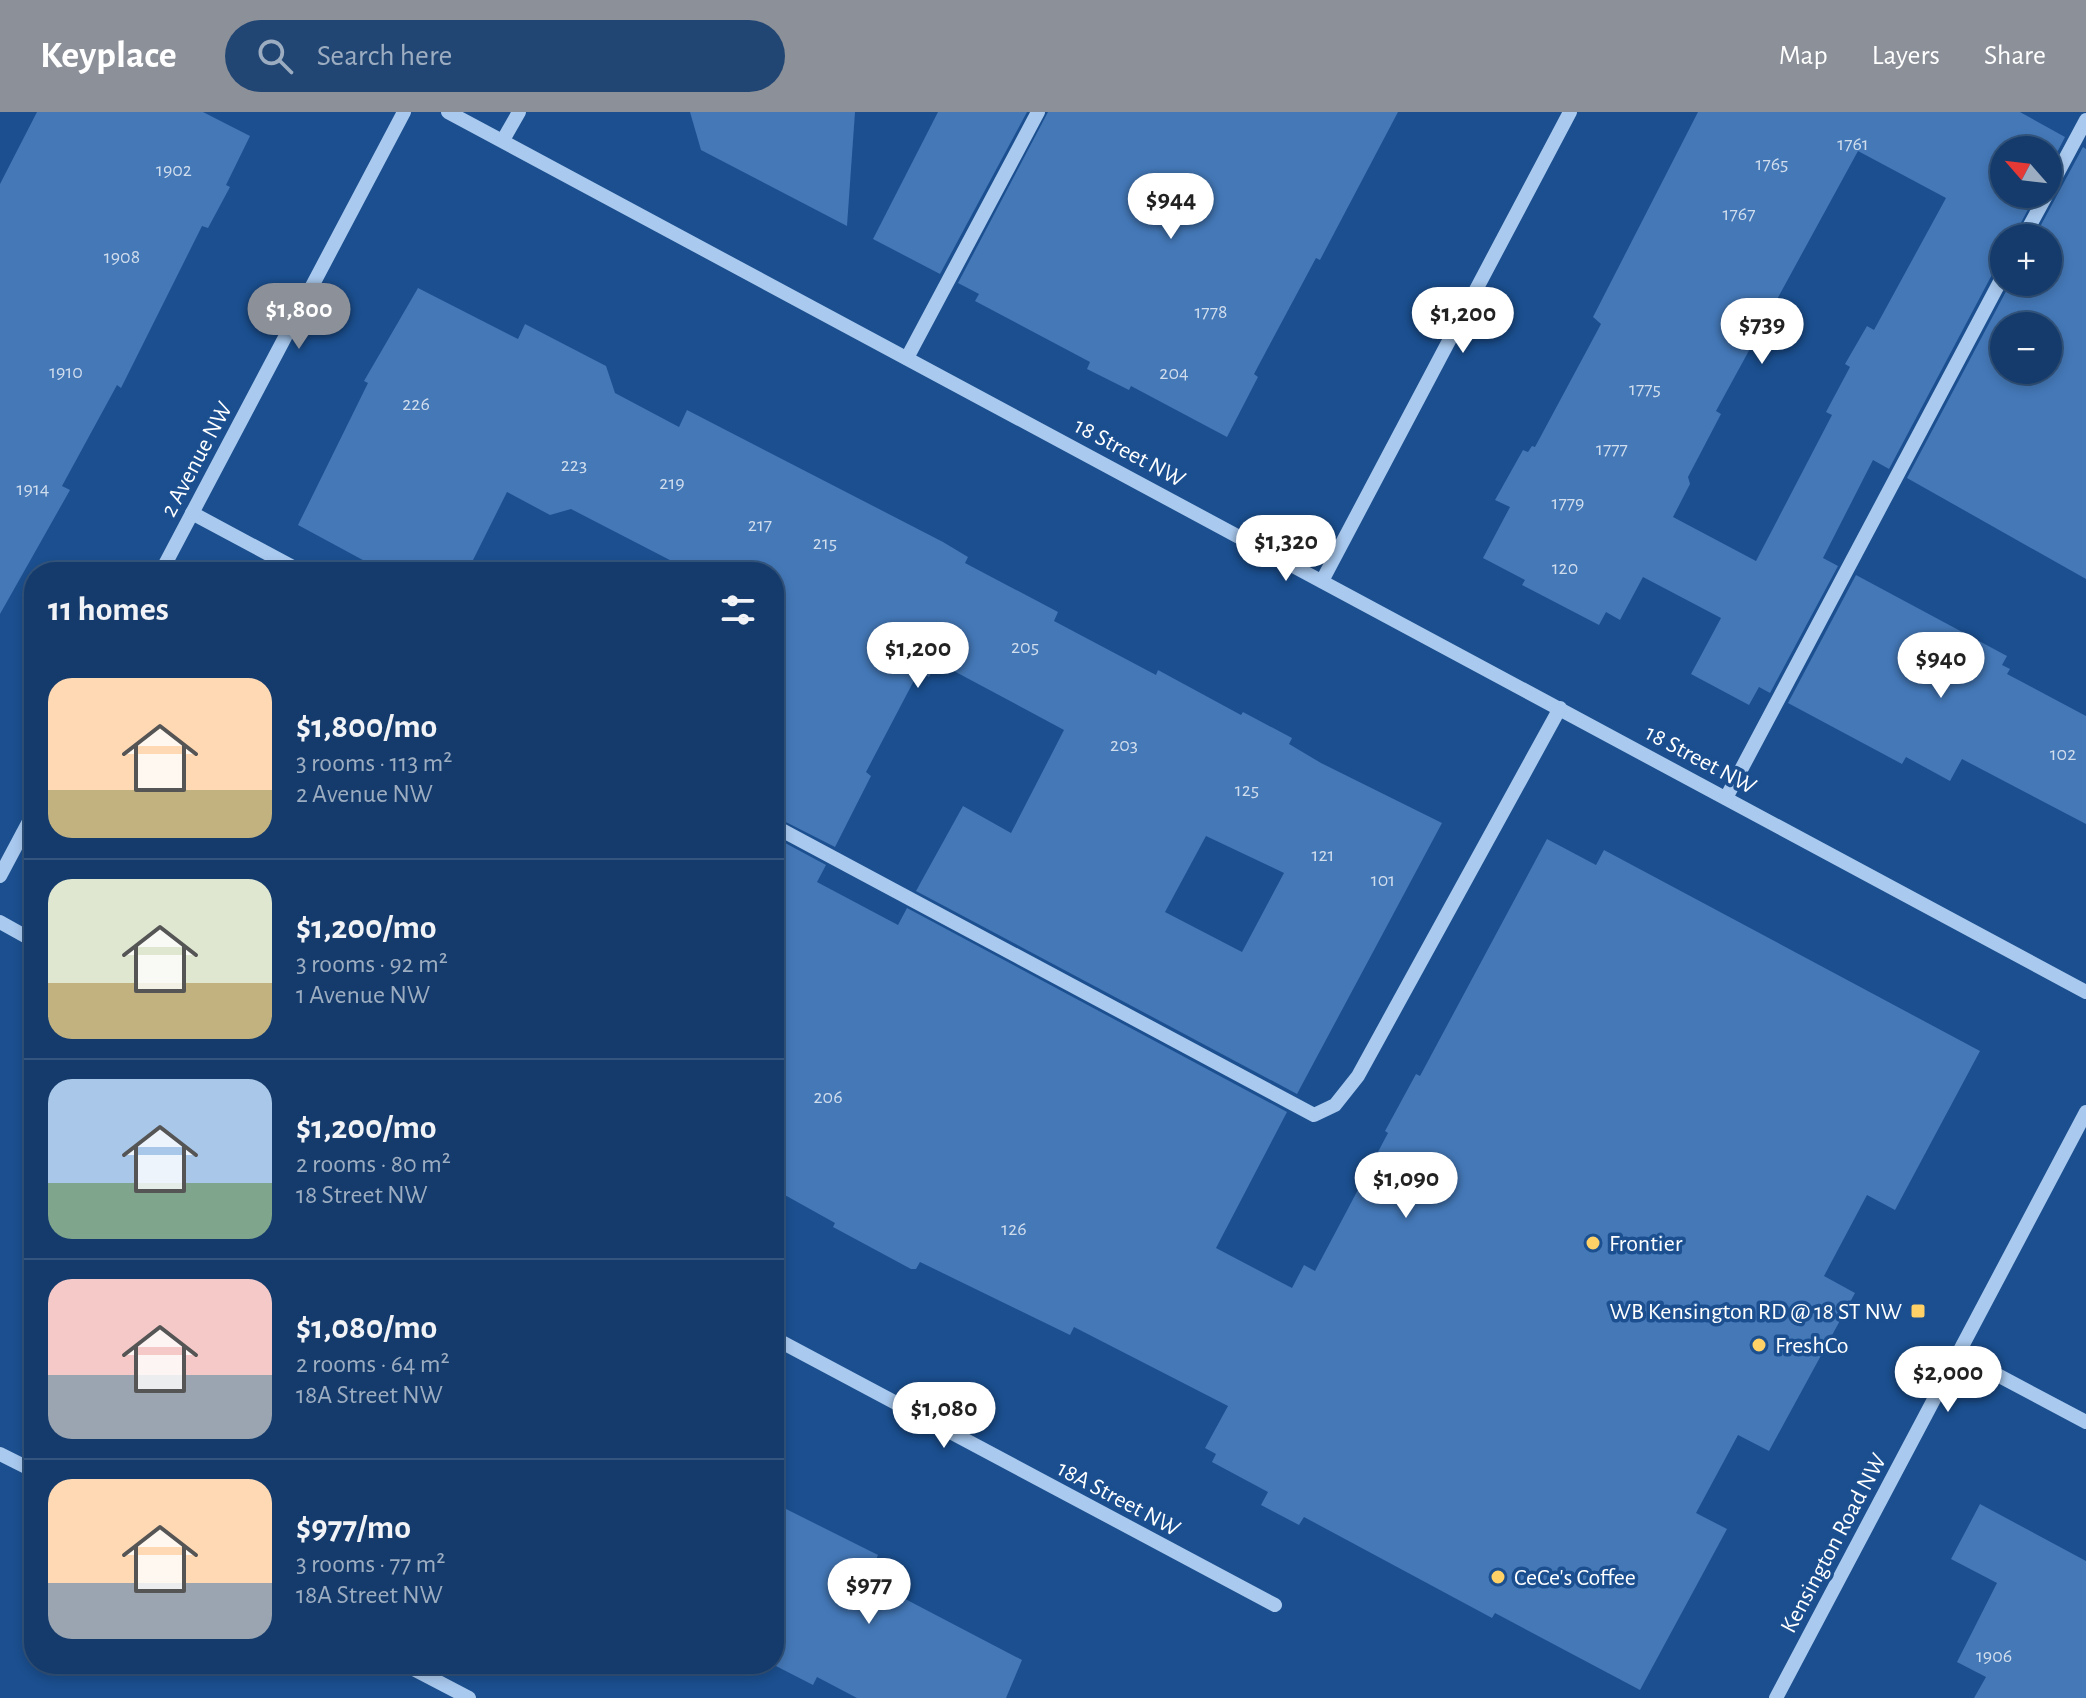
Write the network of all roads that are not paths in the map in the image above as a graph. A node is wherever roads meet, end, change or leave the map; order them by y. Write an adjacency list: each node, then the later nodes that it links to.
1 (404, 112): 11 (street, 2 Avenue NW)
2 (448, 112): 7 (street, 18 Street NW)
3 (519, 112): 7 (street)
4 (1038, 112): 10 (street)
5 (1570, 112): 14 (street)
6 (2086, 120): 8 (street)
7 (503, 140): 10 (street, 18 Street NW)
8 (2062, 165)
9 (1992, 296): 16 (street)
10 (907, 358): 14 (street, 18 Street NW)
11 (192, 513): 12 (street, 2 Avenue NW); 13 (street)
12 (166, 562)
13 (283, 562)
14 (1322, 581): 15 (street, 18 Street NW)
15 (1560, 708): 16 (street, 18 Street NW); 18 (street)
16 (1726, 798): 22 (street, 18 Street NW)
17 (24, 831): 19 (street)
18 (784, 831)
19 (0, 876)
20 (0, 922): 21 (street)
21 (24, 935)
22 (2086, 992)
23 (2086, 1112): 25 (street, Kensington Road NW)
24 (784, 1343): 29 (street, 18A Street NW)
25 (1958, 1354): 26 (street); 32 (street, Kensington Road NW)
26 (2086, 1422)
27 (0, 1454): 28 (street)
28 (24, 1466)
29 (1275, 1605)
30 (423, 1674): 31 (street)
31 (469, 1698)
32 (1776, 1698)

